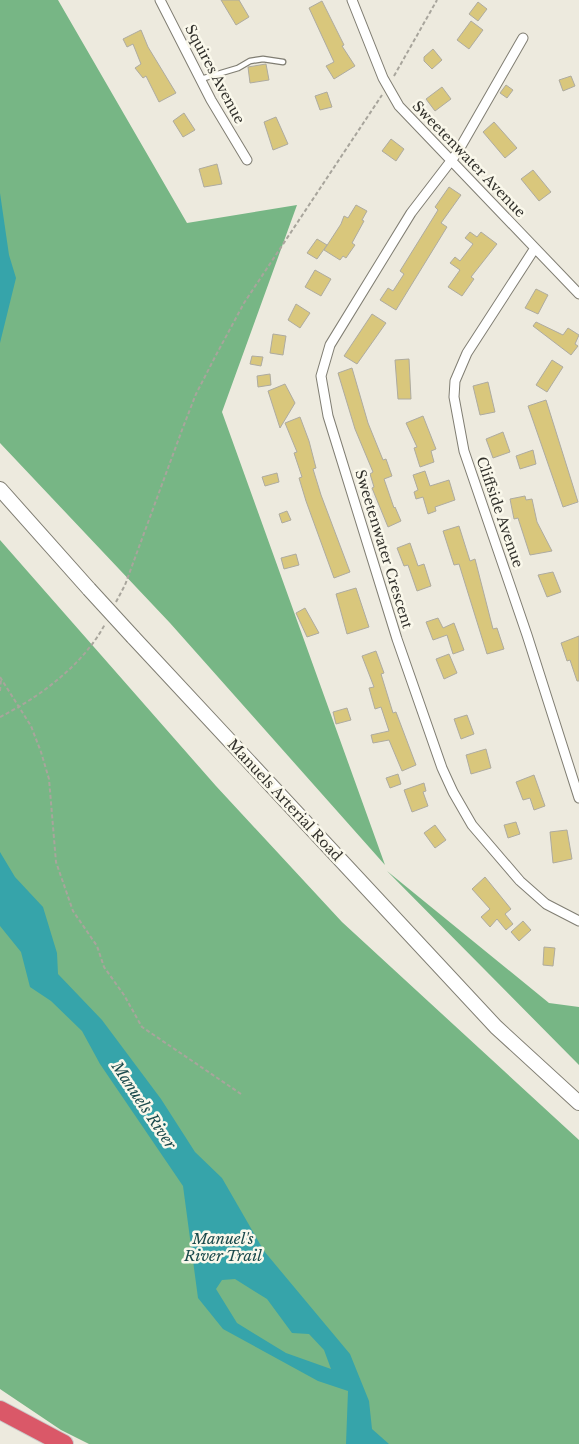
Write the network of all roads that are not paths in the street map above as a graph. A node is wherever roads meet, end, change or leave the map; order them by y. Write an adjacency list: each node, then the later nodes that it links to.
1 (160, 0): 5 (street, Squires Avenue)
2 (352, 0): 7 (street, Sweetenwater Avenue)
3 (523, 38): 7 (street, Sweetenwater Crescent)
4 (283, 62): 5 (lane)
5 (201, 79): 6 (street, Squires Avenue)
6 (247, 160)
7 (451, 162): 8 (street, Sweetenwater Avenue); 12 (street, Sweetenwater Crescent)
8 (535, 248): 9 (street, Sweetenwater Avenue); 11 (street, Cliffside Avenue)
9 (579, 294)
10 (0, 489): 13 (main road, Manuels Arterial Road, bridge)
11 (579, 798)
12 (579, 921)
13 (579, 1103)
14 (0, 1410): 15 (highway)
15 (64, 1444)

